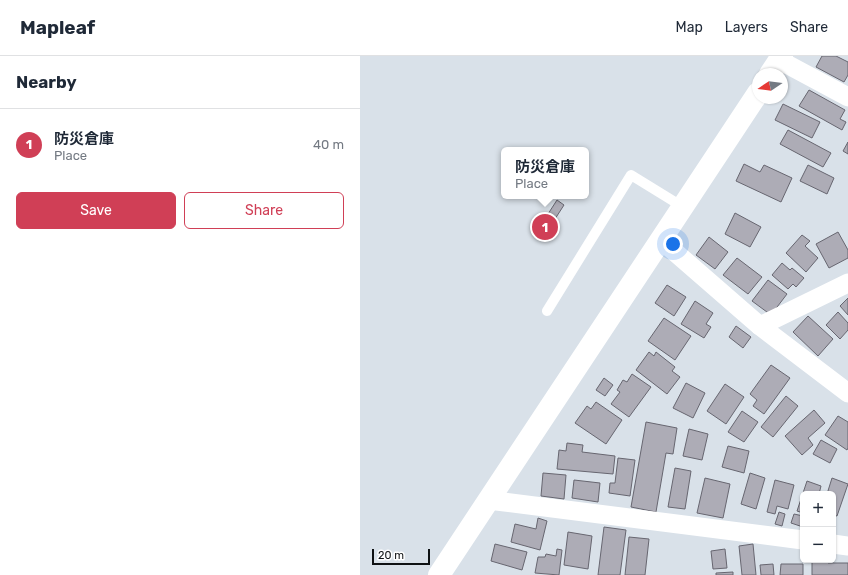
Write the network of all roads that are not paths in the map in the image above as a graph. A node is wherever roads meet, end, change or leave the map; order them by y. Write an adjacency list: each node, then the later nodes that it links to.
1 (777, 63): 2 (street)
2 (848, 97)
3 (752, 102): 4 (street)
4 (683, 207): 5 (street); 7 (lane)
5 (661, 240): 8 (street); 10 (street)
6 (848, 283): 8 (street)
7 (547, 312)
8 (760, 326): 9 (street)
9 (848, 393)
10 (488, 500): 11 (street); 14 (street)
11 (800, 540)
12 (836, 544): 13 (street)
13 (848, 546)
14 (439, 575)

